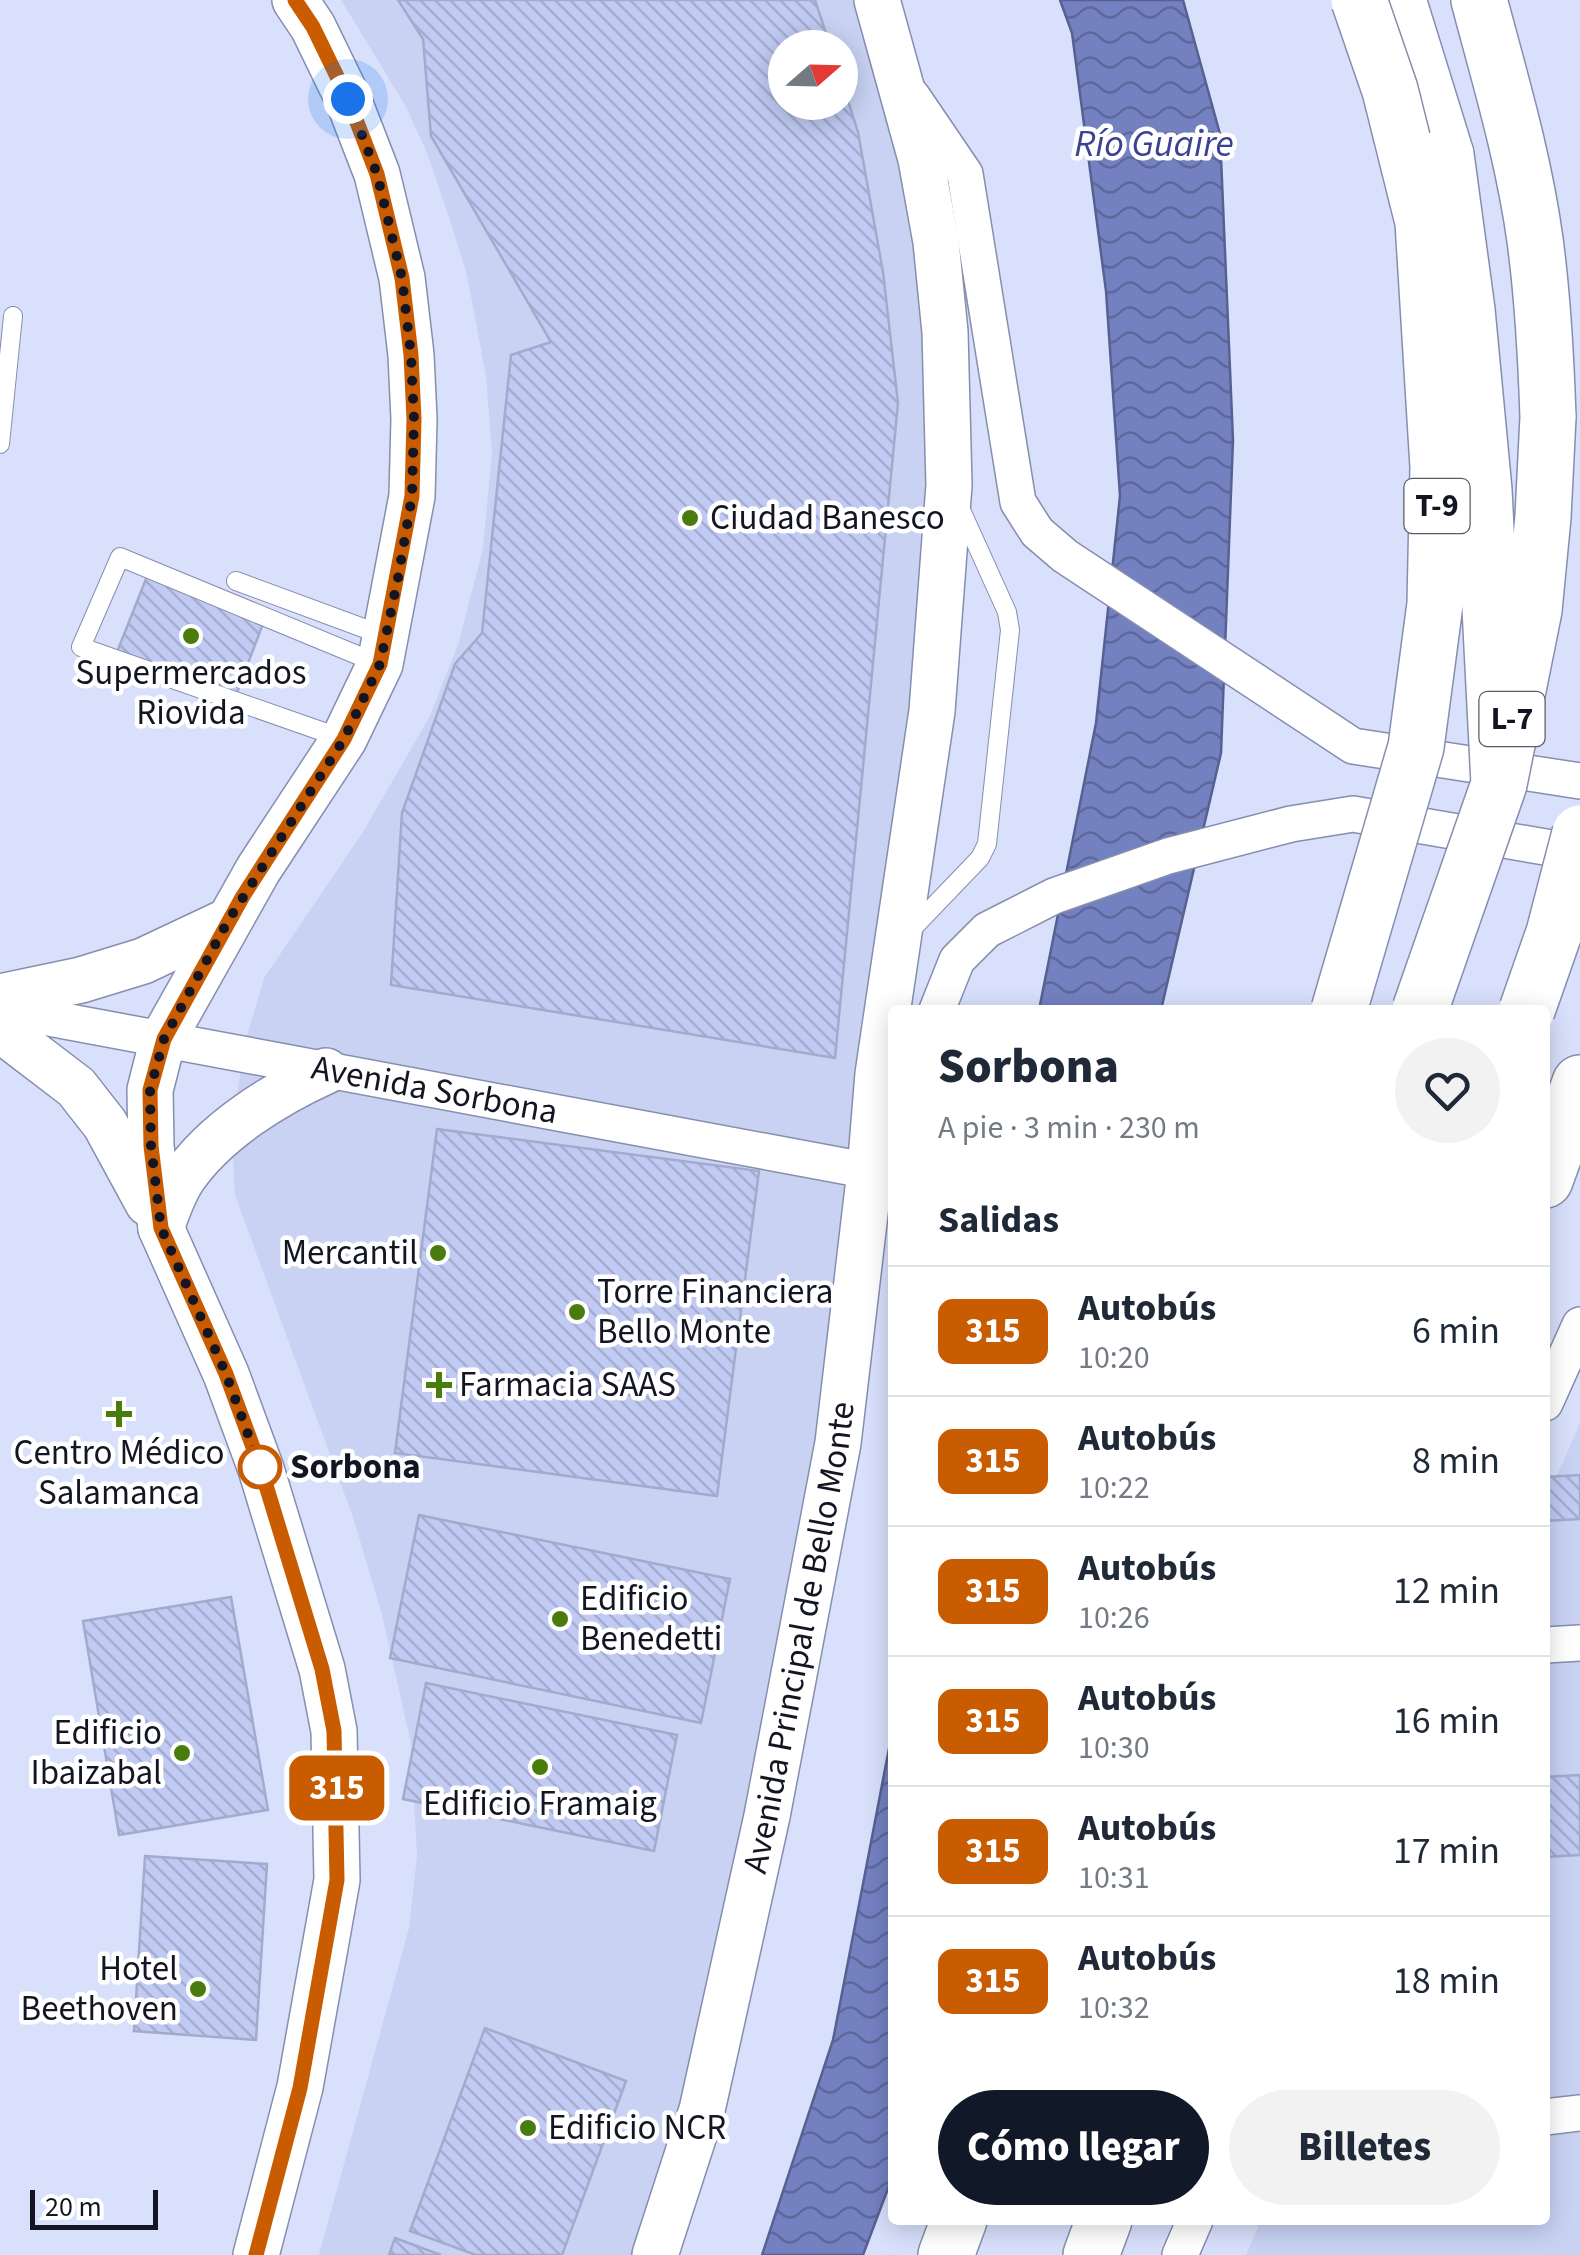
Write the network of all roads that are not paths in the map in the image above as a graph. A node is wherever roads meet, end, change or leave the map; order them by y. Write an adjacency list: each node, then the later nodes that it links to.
1 (295, 0): 11 (street)
2 (877, 0): 6 (street, Avenida Principal de Bello Monte)
3 (1358, 0): 21 (highway, T-9, bridge)
4 (1398, 0): 14 (highway, bridge)
5 (1479, 0): 14 (highway, L-7, bridge)
6 (901, 79): 9 (street, Avenida Principal de Bello Monte); 13 (street)
7 (13, 316): 8 (lane)
8 (0, 444)
9 (949, 485): 18 (street, Avenida Principal de Bello Monte); 18 (lane)
10 (236, 580): 11 (lane)
11 (382, 650): 12 (street); 12 (lane)
12 (344, 739): 17 (street)
13 (1580, 781)
14 (1499, 784): 22 (highway, L-7, bridge)
15 (1580, 833): 23 (highway, bridge)
16 (1580, 853): 20 (street)
17 (228, 921): 19 (street); 26 (street)
18 (896, 946): 29 (street, Avenida Principal de Bello Monte)
19 (0, 997)
20 (939, 1005)
21 (1340, 1005)
22 (1422, 1005)
23 (1529, 1005)
24 (0, 1009): 26 (street, Avenida Sorbona)
25 (0, 1029): 31 (street)
26 (164, 1039): 27 (street, Avenida Sorbona); 31 (street)
27 (326, 1070): 29 (street, Avenida Sorbona); 31 (street)
28 (1580, 1083): 30 (highway)
29 (881, 1154): 42 (street, Avenida Principal de Bello Monte)
30 (1550, 1166)
31 (161, 1228): 41 (street)
32 (1580, 1325): 33 (street)
33 (1550, 1392)
34 (1580, 1642): 35 (street)
35 (1550, 1645)
36 (1580, 2112): 37 (street)
37 (1550, 2115)
38 (957, 2225): 43 (highway)
39 (1102, 2225): 44 (highway)
40 (1193, 2225): 45 (street)
41 (256, 2255)
42 (655, 2255)
43 (946, 2255)
44 (1090, 2255)
45 (1180, 2255)

